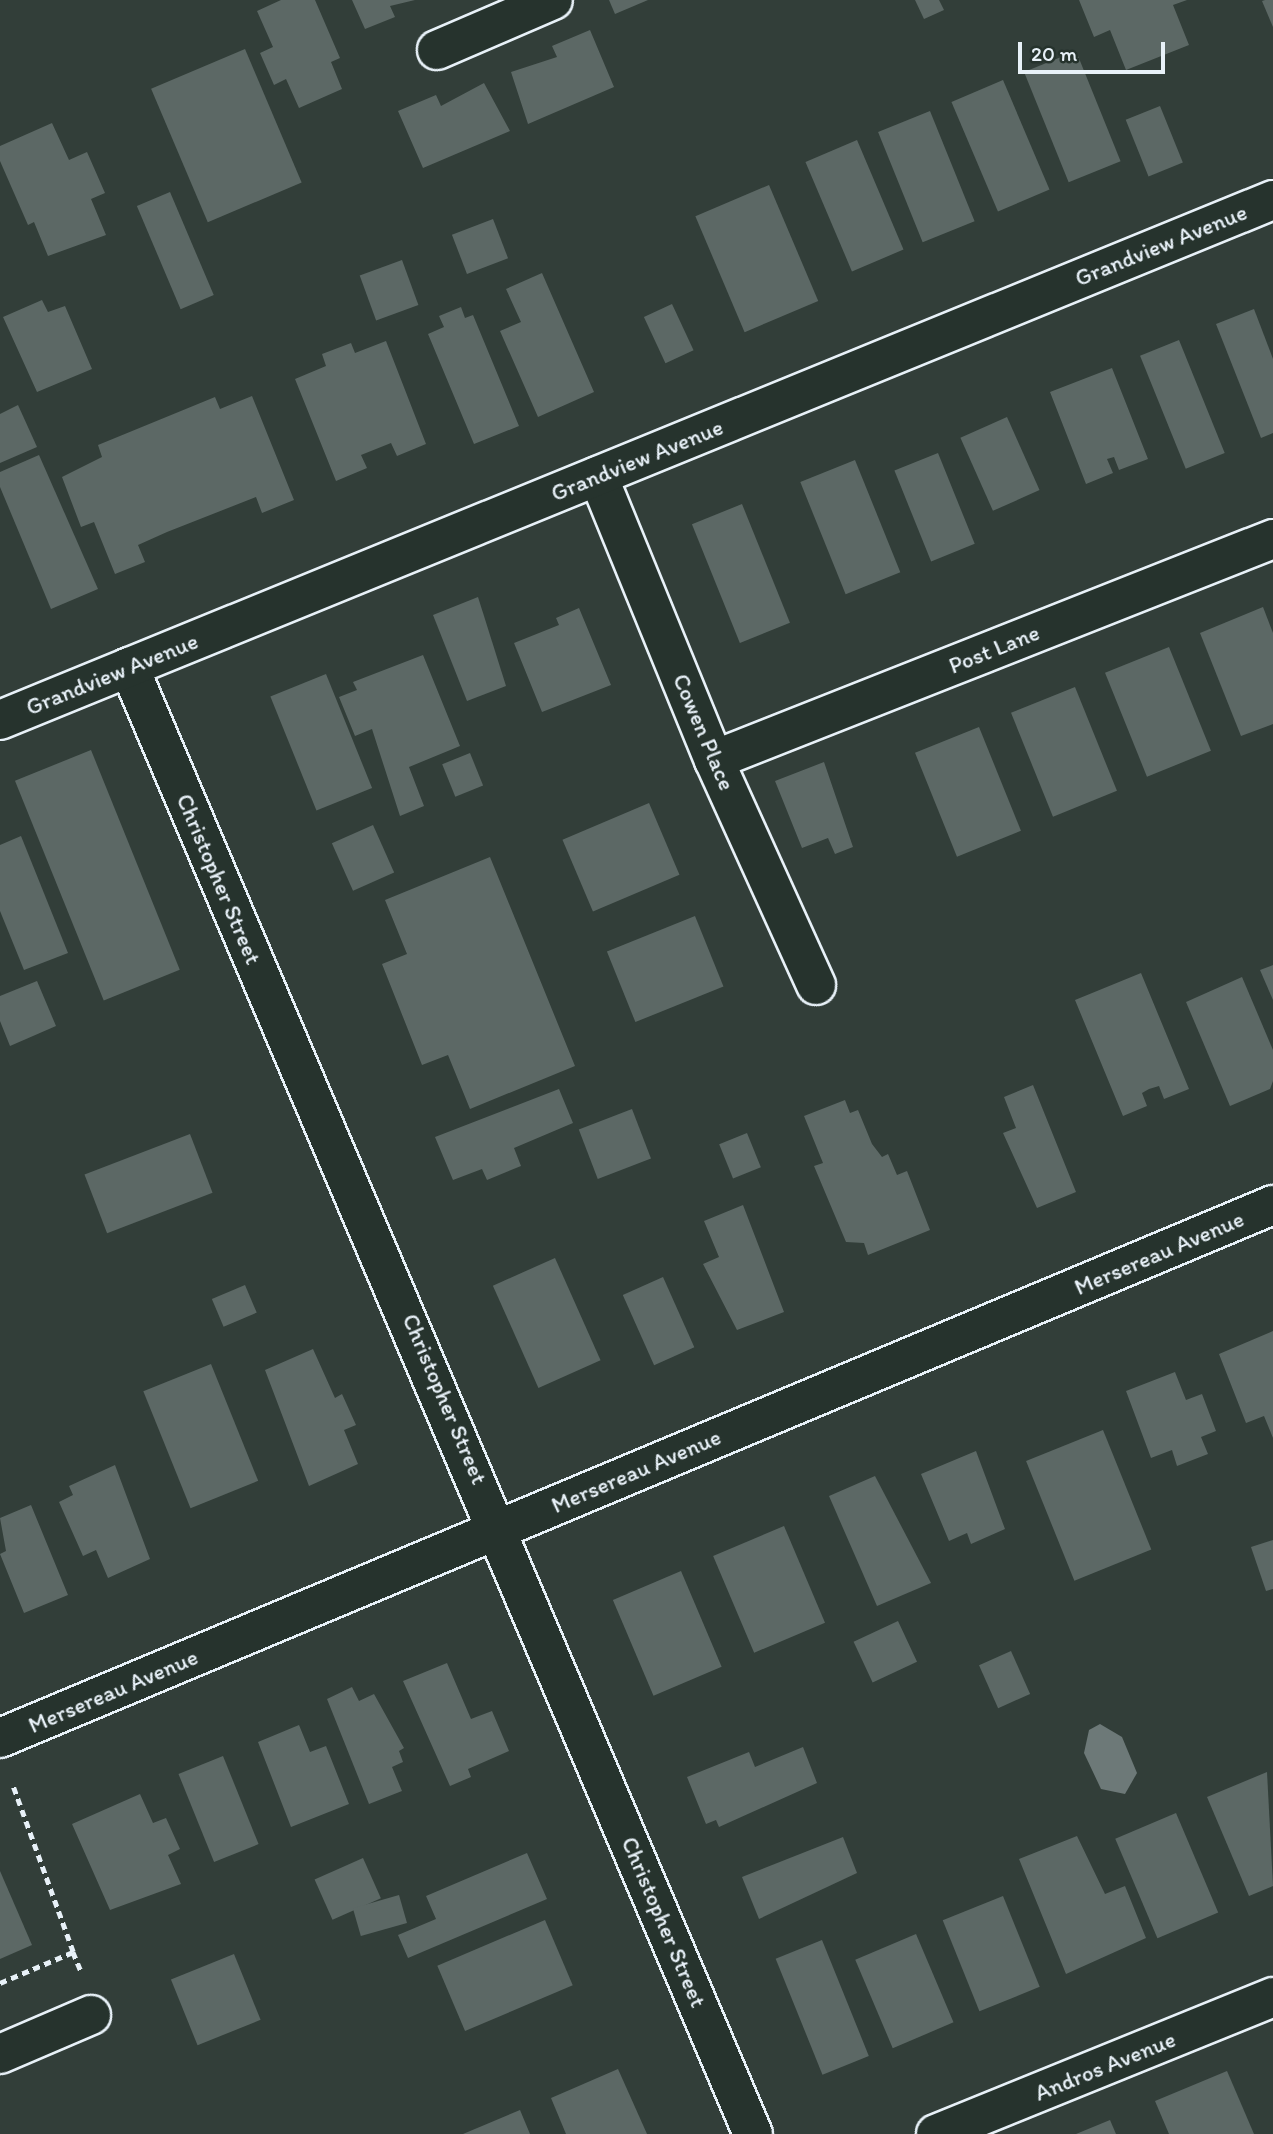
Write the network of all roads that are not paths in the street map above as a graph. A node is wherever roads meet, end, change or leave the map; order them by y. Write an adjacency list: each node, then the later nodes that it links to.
1 (553, 0): 2 (street)
2 (484, 14): 3 (street)
3 (438, 50)
4 (1273, 200): 5 (street, Grandview Avenue)
5 (598, 476): 7 (street, Grandview Avenue); 9 (street, Cowen Place)
6 (1273, 539): 9 (street, Post Lane)
7 (129, 667): 8 (street, Grandview Avenue); 12 (street, Christopher Street)
8 (0, 720)
9 (714, 760): 10 (street, Cowen Place)
10 (816, 985)
11 (1273, 1205): 12 (street, Mersereau Avenue)
12 (499, 1528): 13 (street, Mersereau Avenue); 17 (street, Christopher Street)
13 (0, 1738)
14 (1273, 1997): 18 (street, Andros Avenue)
15 (92, 2015): 16 (street)
16 (0, 2054)
17 (753, 2134)
18 (936, 2134)

